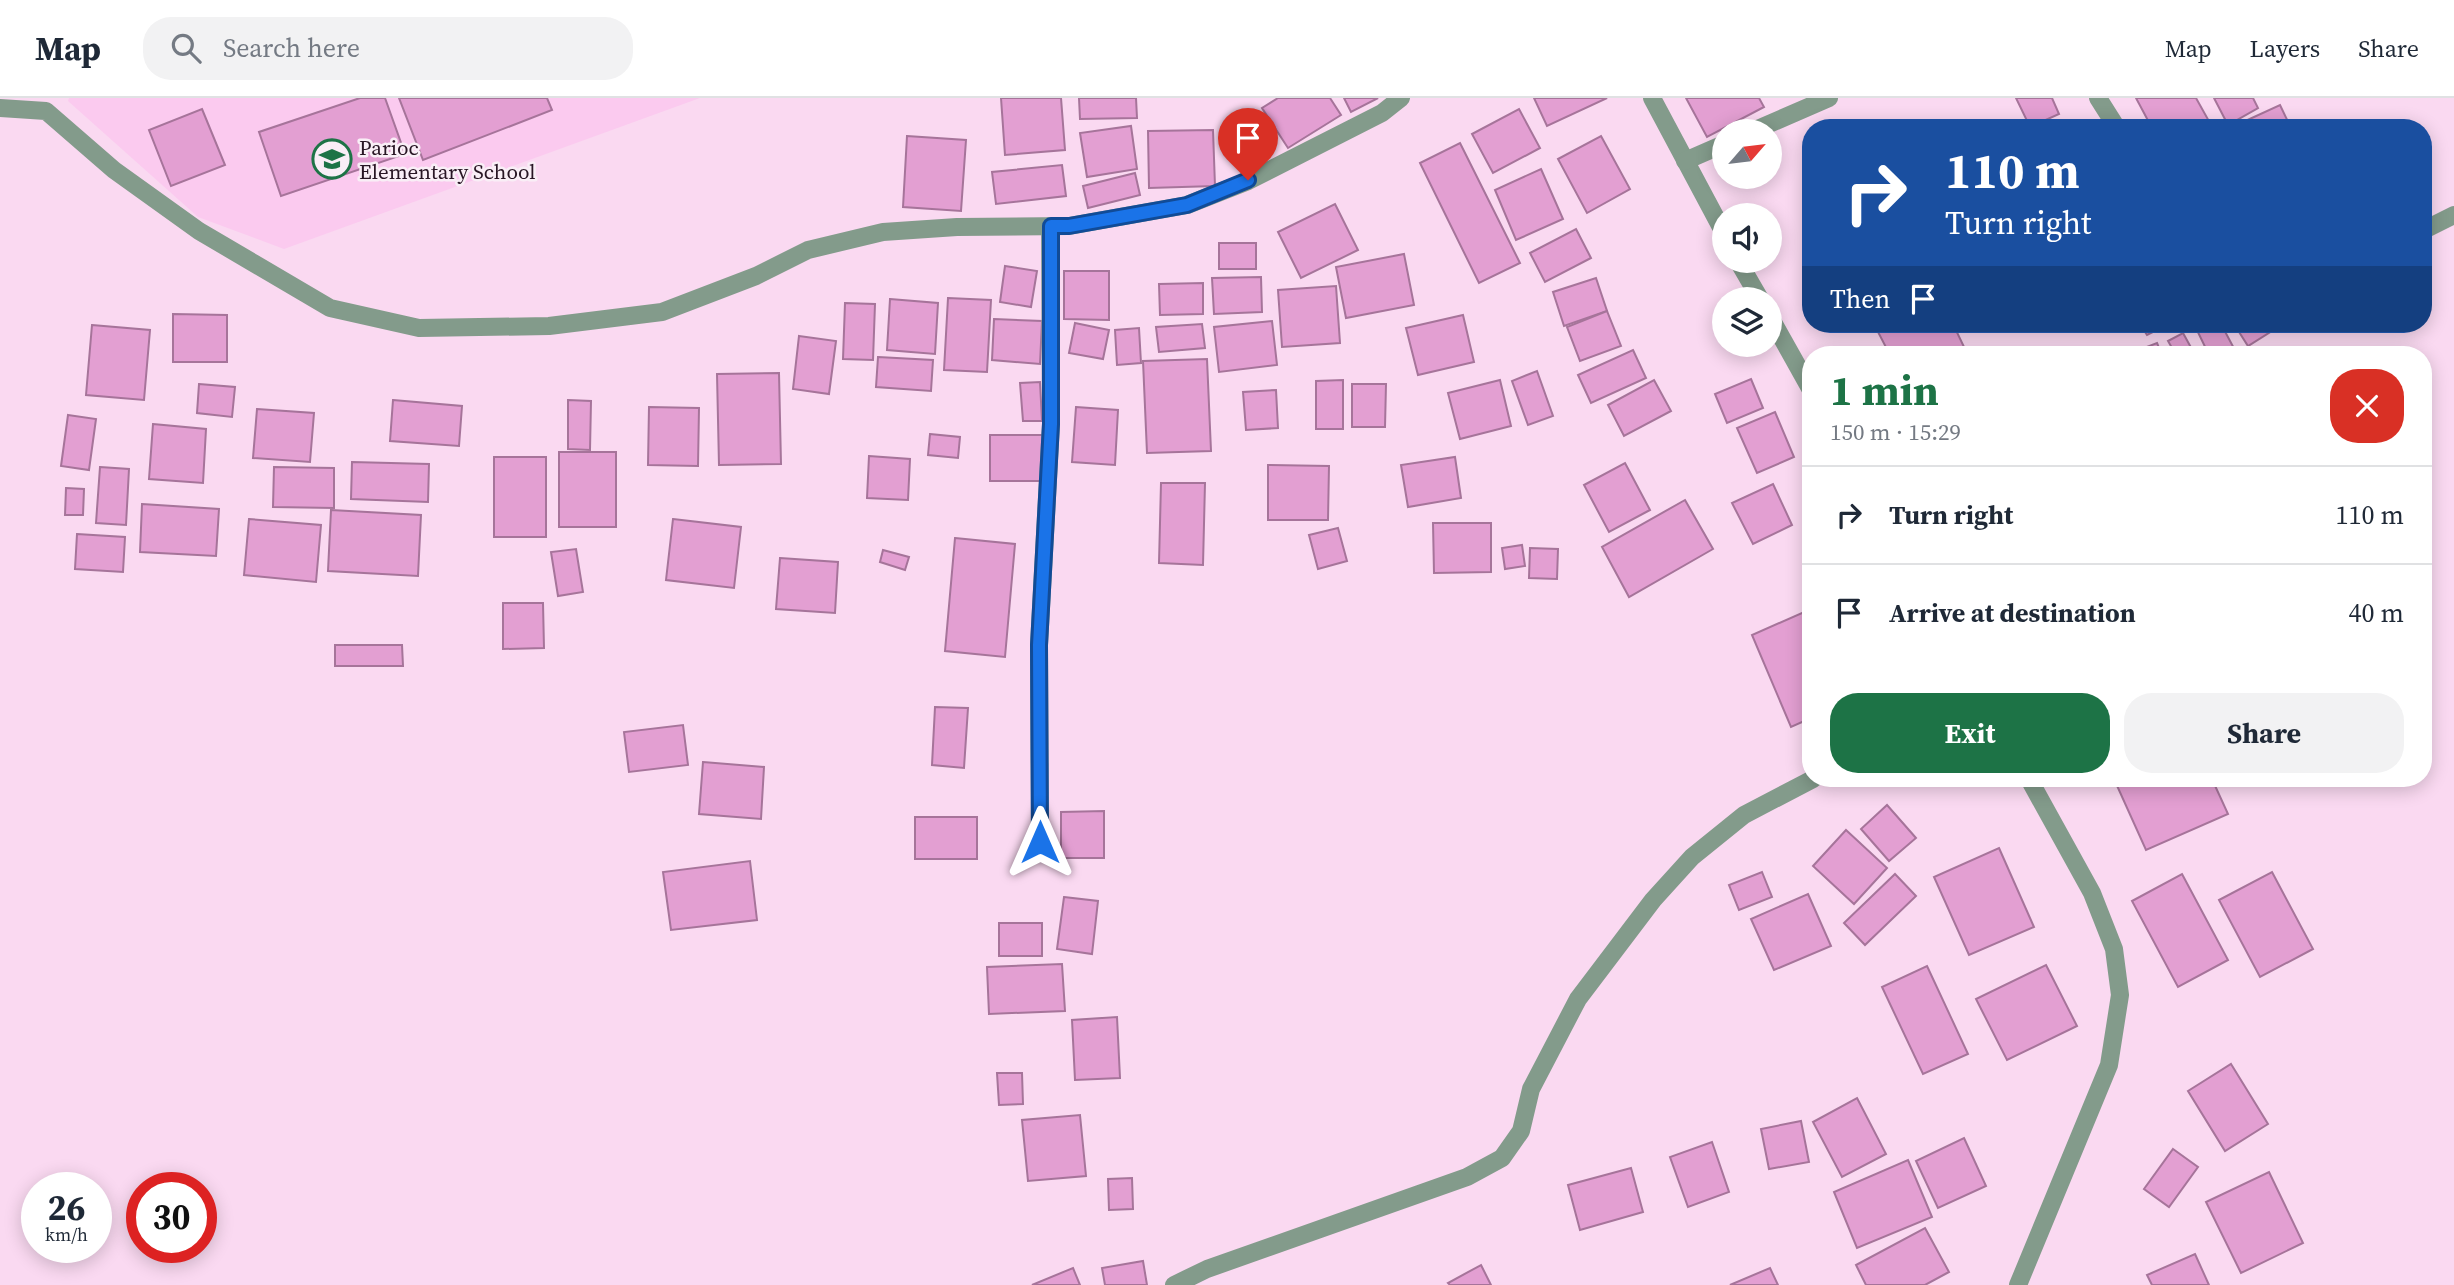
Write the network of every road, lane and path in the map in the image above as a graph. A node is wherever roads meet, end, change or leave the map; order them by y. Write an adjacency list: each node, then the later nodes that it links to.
1 (1401, 98): 13 (street)
2 (1652, 98): 10 (street)
3 (1829, 98): 7 (street)
4 (2098, 98): 8 (street)
5 (47, 105): 6 (street); 13 (street)
6 (0, 108)
7 (1781, 119)
8 (2111, 119)
9 (1712, 149): 10 (street)
10 (1685, 161): 11 (street)
11 (1712, 211)
12 (2454, 215): 14 (street)
13 (1051, 226): 19 (street)
14 (2432, 226)
15 (1782, 339): 16 (street)
16 (1802, 374)
17 (1802, 785): 20 (street)
18 (2033, 787): 21 (street)
19 (1040, 842)
20 (1174, 1285)
21 (2018, 1285)

